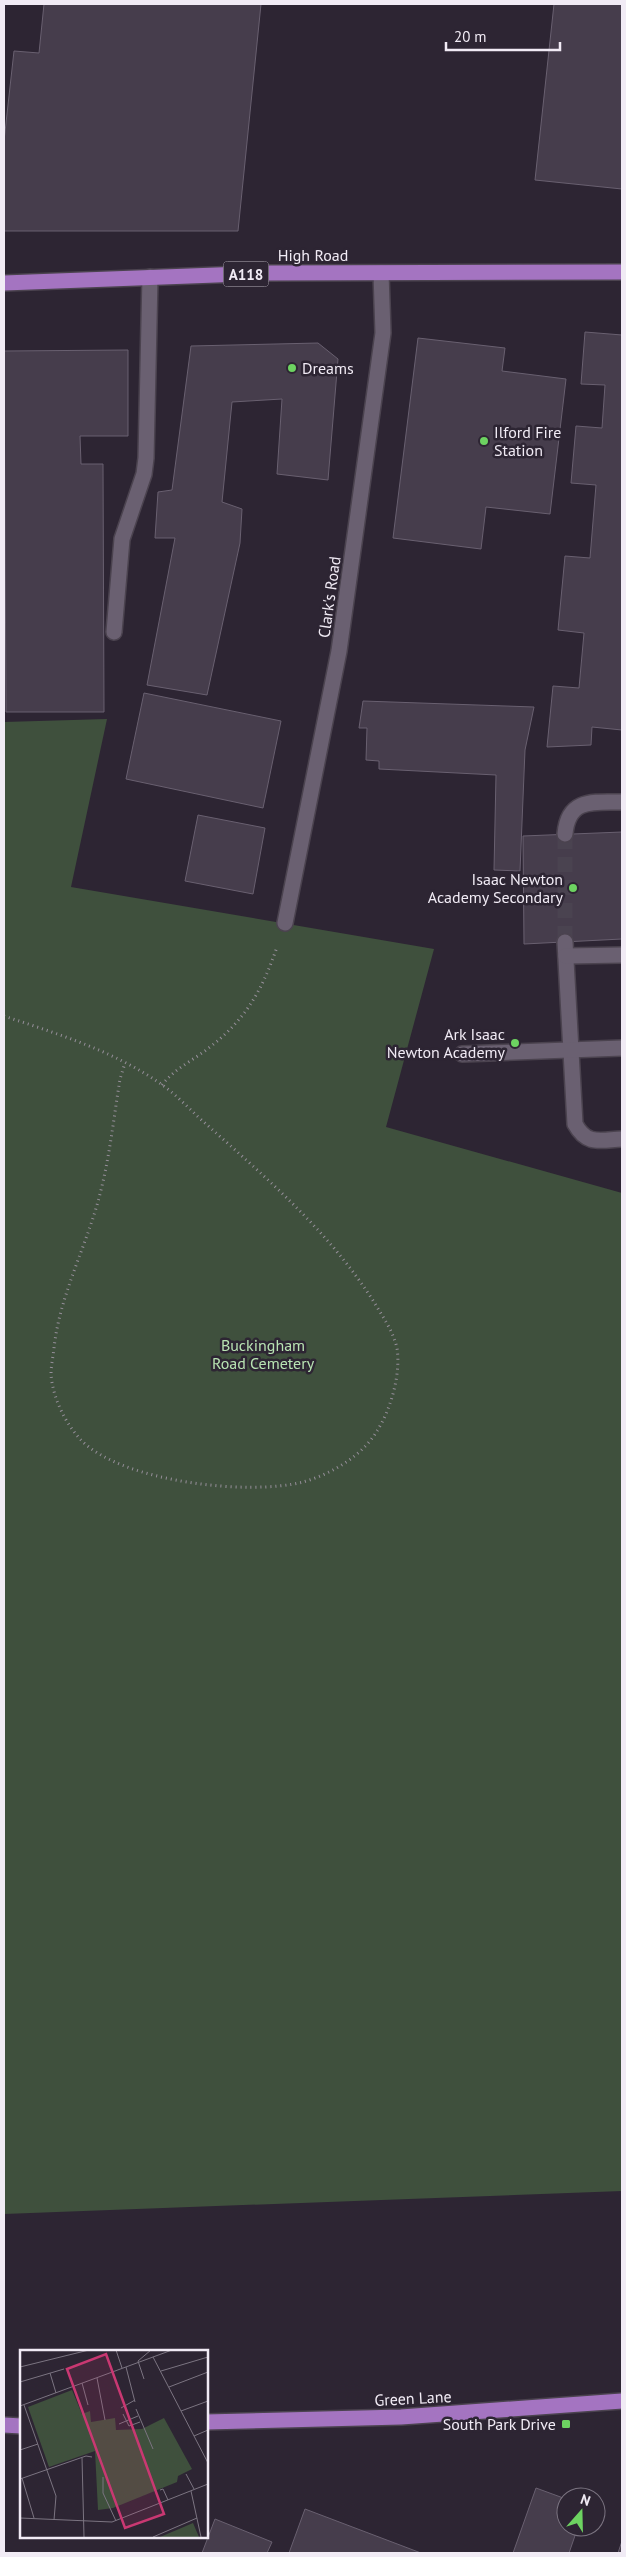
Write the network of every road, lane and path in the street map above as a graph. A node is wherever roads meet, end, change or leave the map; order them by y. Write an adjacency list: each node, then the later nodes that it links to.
1 (622, 272): 2 (main road, High Road / A118)
2 (381, 273): 3 (main road, High Road / A118); 8 (street, Clark's Road)
3 (150, 277): 4 (main road, High Road / A118); 5 (street)
4 (4, 283)
5 (114, 632)
6 (622, 802): 7 (street)
7 (565, 834)
8 (285, 923): 15 (path)
9 (622, 955): 12 (street)
10 (4, 1016): 14 (path)
11 (622, 1048): 12 (street)
12 (571, 1051): 13 (street); 16 (street)
13 (462, 1054)
14 (125, 1063): 15 (path); 15 (path)
15 (162, 1085)
16 (622, 1139)
17 (622, 2401): 18 (main road, Green Lane)
18 (208, 2422)
19 (4, 2426): 20 (main road)
20 (20, 2426)

